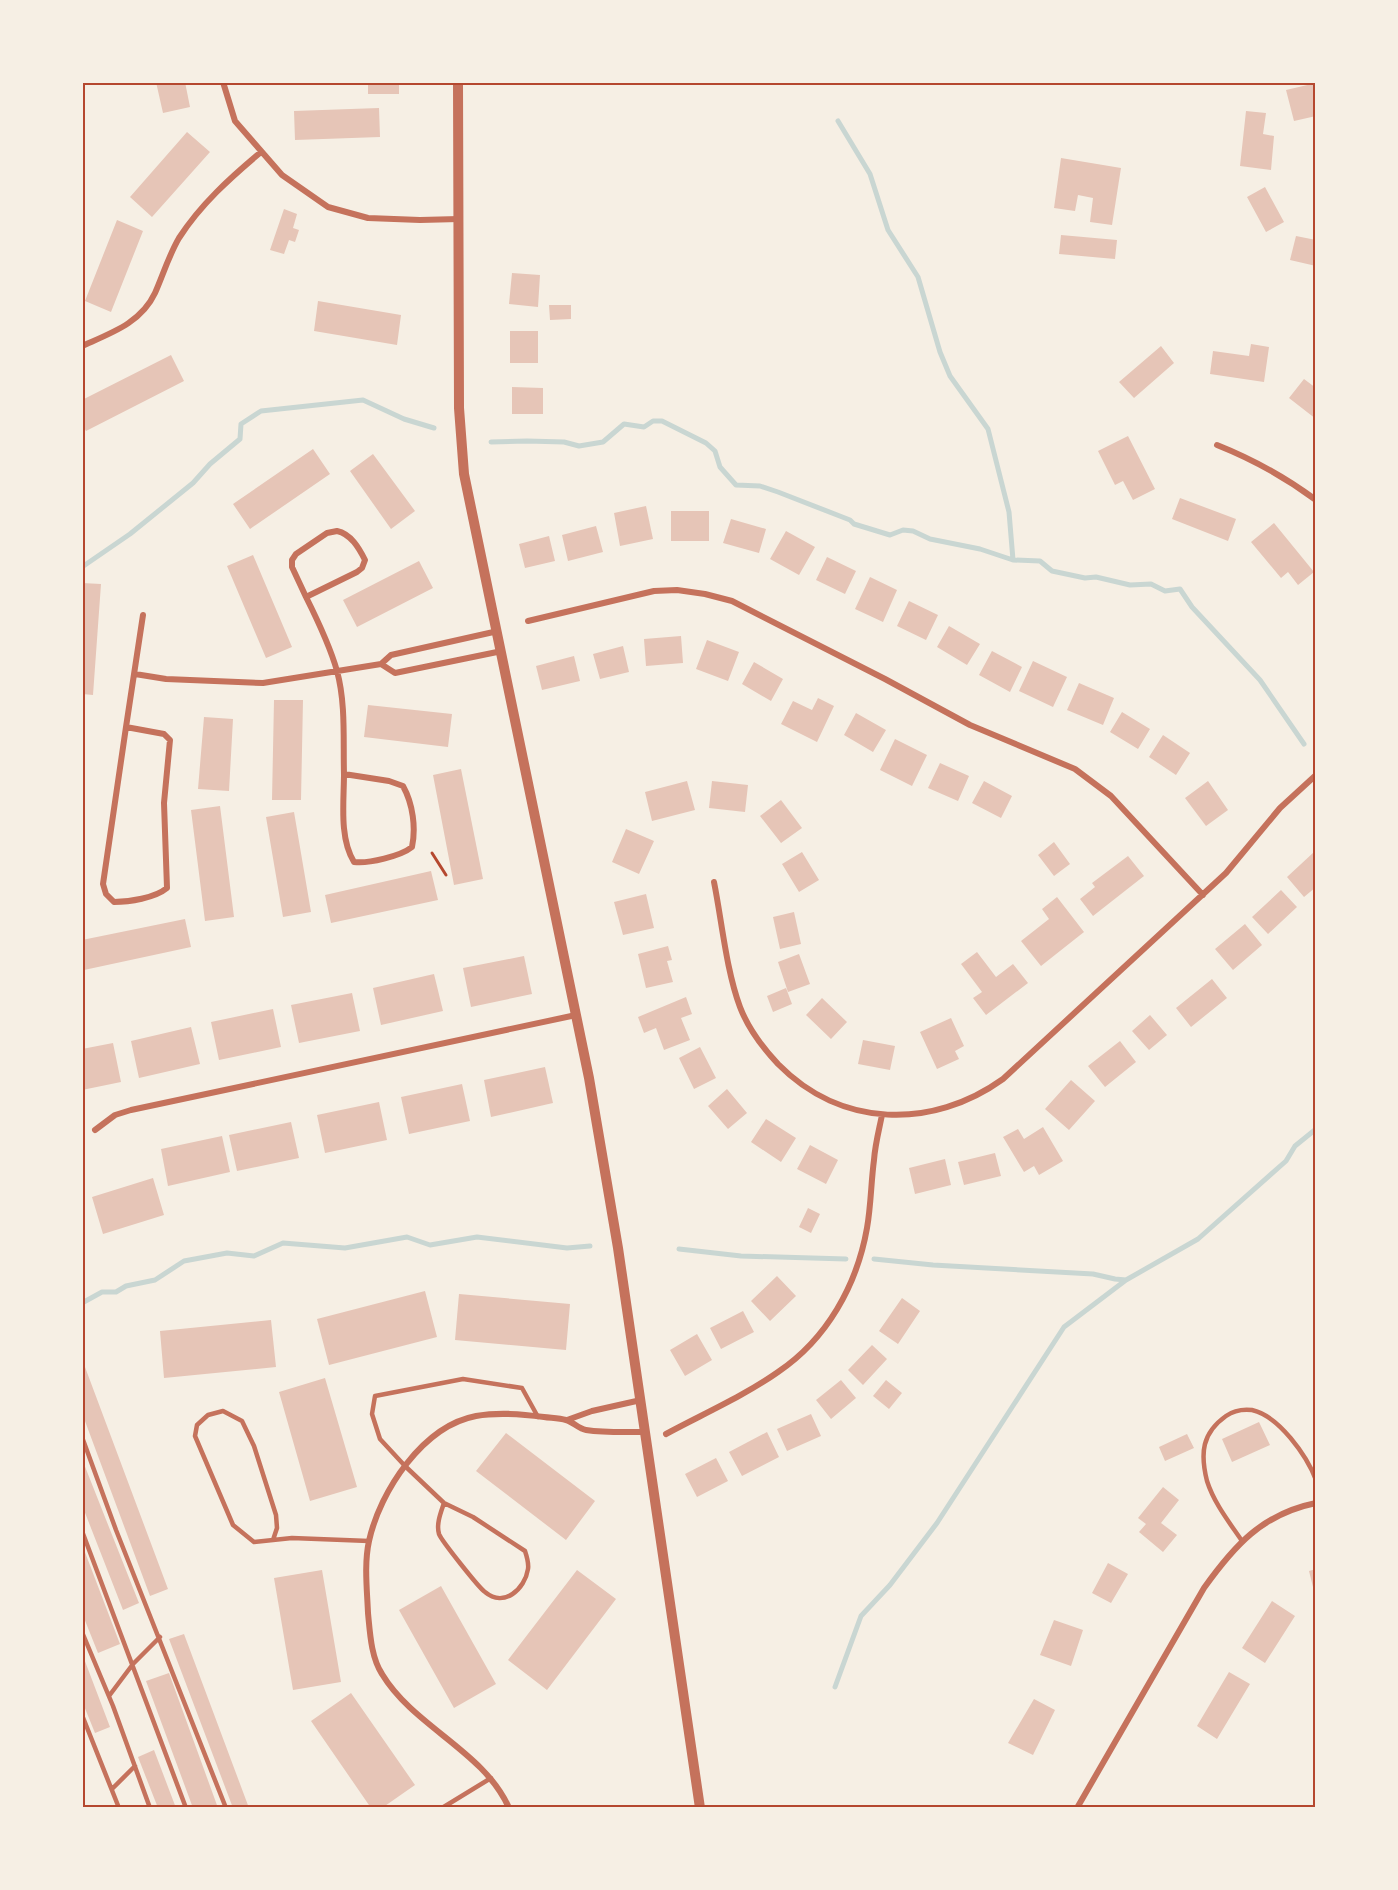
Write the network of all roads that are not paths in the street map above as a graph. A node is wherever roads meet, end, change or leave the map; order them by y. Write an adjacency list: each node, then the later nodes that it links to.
1 (223, 82): 3 (street)
2 (458, 82): 4 (street)
3 (261, 152): 4 (street); 5 (street)
4 (459, 219): 11 (street)
5 (82, 346)
6 (1217, 445): 7 (street)
7 (1316, 500)
8 (306, 597): 8 (street); 14 (street)
9 (143, 615): 15 (street)
10 (528, 621): 20 (street)
11 (498, 631): 12 (street); 13 (street)
12 (502, 651): 13 (street); 21 (street)
13 (381, 664): 14 (street)
14 (337, 672): 15 (street); 17 (street)
15 (135, 674): 16 (street)
16 (126, 727): 16 (street)
17 (344, 774): 17 (street)
18 (1316, 775): 20 (street)
19 (714, 882): 22 (street)
20 (1203, 895): 22 (street)
21 (576, 1015): 23 (street); 24 (street)
22 (882, 1115): 28 (street)
23 (95, 1130)
24 (641, 1400): 26 (street); 27 (street)
25 (538, 1417): 26 (street); 30 (street); 30 (lane)
26 (567, 1420): 27 (street)
27 (645, 1432): 52 (street)
28 (666, 1434)
29 (82, 1437): 39 (lane)
30 (405, 1466): 32 (lane); 36 (street)
31 (1316, 1480): 37 (lane)
32 (444, 1503): 32 (lane)
33 (1316, 1503): 37 (street)
34 (82, 1531): 40 (lane)
35 (273, 1540): 35 (lane); 36 (lane)
36 (369, 1541): 44 (street)
37 (1242, 1541): 53 (street)
38 (82, 1632): 41 (lane)
39 (160, 1637): 40 (lane); 49 (lane)
40 (134, 1664): 41 (lane); 48 (lane)
41 (109, 1696): 43 (lane)
42 (82, 1715): 45 (lane)
43 (135, 1766): 45 (lane); 47 (lane)
44 (491, 1778): 50 (lane); 51 (street)
45 (112, 1789): 46 (lane)
46 (119, 1808)
47 (150, 1808)
48 (186, 1808)
49 (226, 1808)
50 (442, 1808)
51 (509, 1808)
52 (700, 1808)
53 (1077, 1808)

